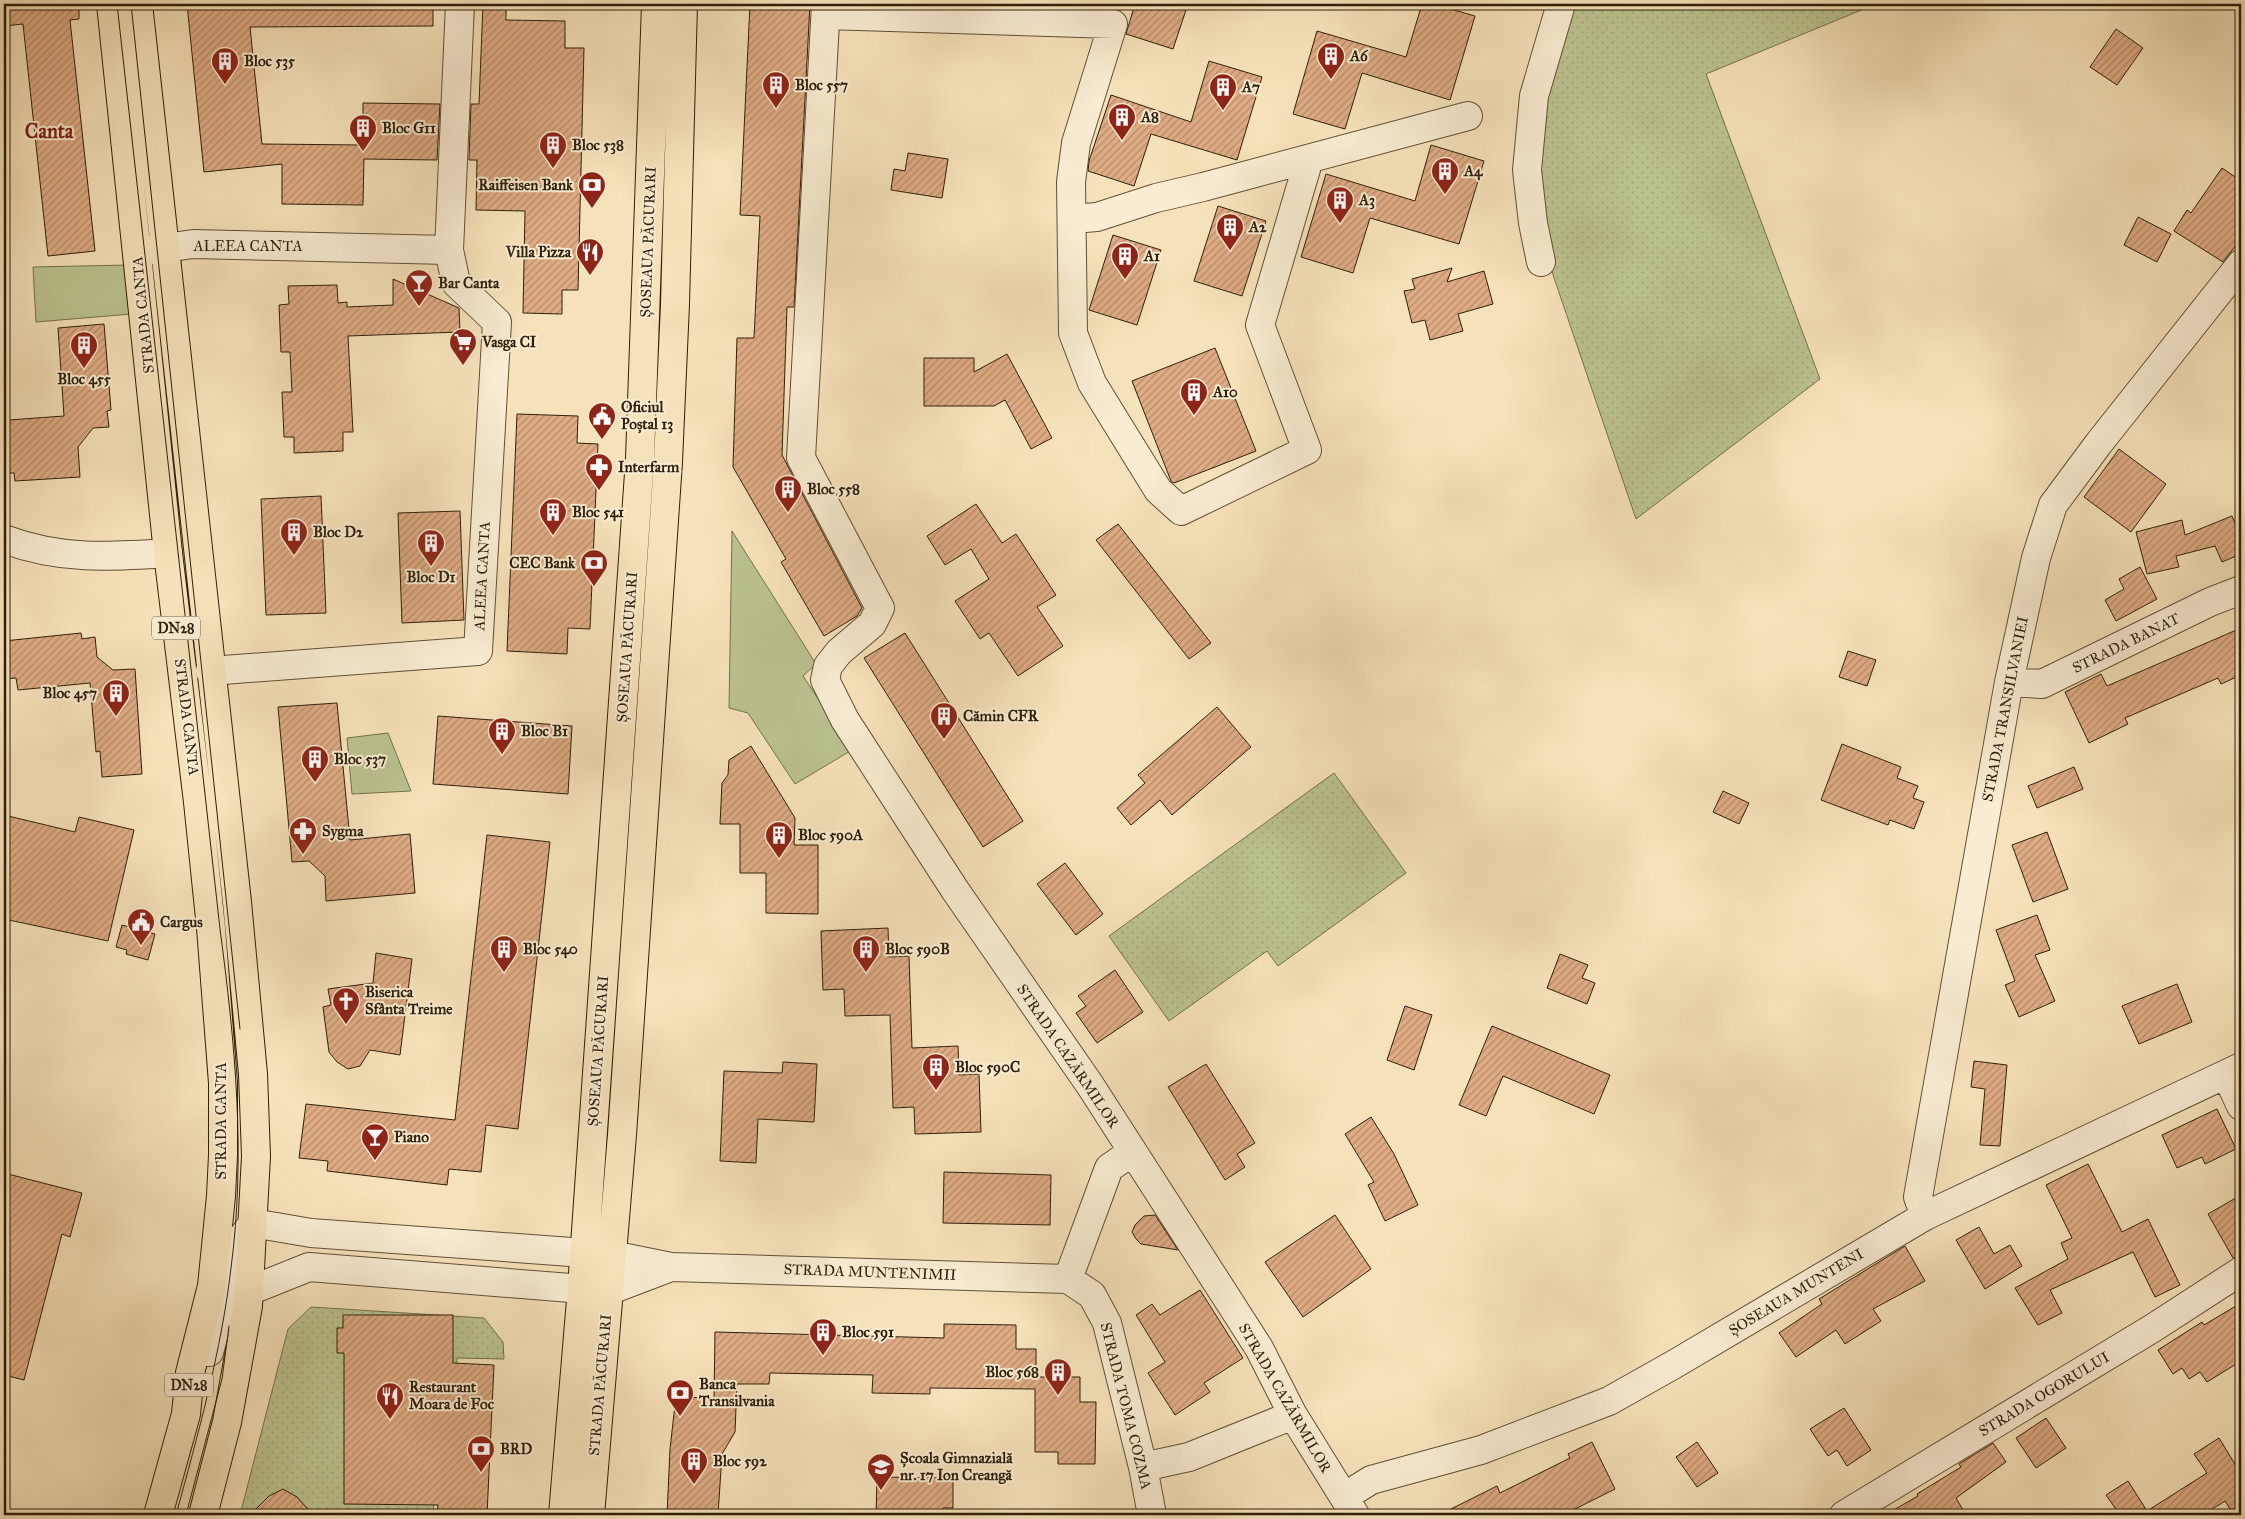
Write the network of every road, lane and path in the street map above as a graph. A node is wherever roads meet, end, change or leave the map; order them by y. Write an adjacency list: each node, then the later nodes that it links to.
1 (111, 4): 13 (main road, STRADA CANTA / DN28)
2 (138, 4): 11 (main road, STRADA CANTA / DN28)
3 (460, 4): 12 (street, ALEEA CANTA)
4 (656, 4): 26 (main road, ȘOSEAUA PĂCURARI)
5 (683, 4): 27 (main road, ȘOSEAUA PĂCURARI)
6 (1561, 4): 14 (street)
7 (826, 9): 10 (street); 23 (street, STRADA CAZĂRMILOR)
8 (1468, 116): 9 (street)
9 (1309, 159): 10 (street); 10 (street)
10 (1072, 220)
11 (164, 249): 12 (street, ALEEA CANTA); 13 (street, ALEEA CANTA); 19 (main road, STRADA CANTA / DN28)
12 (449, 250): 19 (street, ALEEA CANTA)
13 (137, 252): 17 (main road, STRADA CANTA / DN28)
14 (1541, 262)
15 (2241, 264): 20 (street, STRADA TRANSILVANIEI)
16 (4, 539): 17 (street)
17 (168, 553): 33 (main road, STRADA CANTA / DN28)
18 (2241, 590): 20 (street, STRADA BANAT)
19 (210, 671): 25 (main road, STRADA CANTA / DN28)
20 (2009, 682): 24 (street, STRADA TRANSILVANIEI)
21 (2234, 1070): 22 (street); 24 (street, ȘOSEAUA MUNTENI)
22 (2241, 1106)
23 (1132, 1152): 30 (street); 34 (street, STRADA CAZĂRMILOR)
24 (1925, 1216): 36 (street, ȘOSEAUA MUNTENI)
25 (253, 1223): 26 (street); 32 (main road, DN28); 33 (street)
26 (584, 1253): 27 (street); 31 (main road, ȘOSEAUA PĂCURARI)
27 (612, 1255): 28 (street, STRADA MUNTENIMII); 31 (main road, STRADA PĂCURARI)
28 (671, 1267): 30 (street, STRADA MUNTENIMII); 31 (street, STRADA MUNTENIMII)
29 (2241, 1270): 42 (street, STRADA OGORULUI)
30 (1068, 1279): 35 (street, STRADA TOMA COZMA)
31 (595, 1290): 32 (street); 39 (main road, STRADA PĂCURARI); 40 (main road, STRADA PĂCURARI)
32 (249, 1291): 38 (main road, DN28)
33 (186, 1414): 37 (main road, DN28)
34 (1293, 1415): 35 (street); 36 (street, STRADA CAZĂRMILOR)
35 (1143, 1467): 41 (street, STRADA TOMA COZMA)
36 (1349, 1506)
37 (158, 1515)
38 (203, 1515)
39 (563, 1515)
40 (590, 1515)
41 (1152, 1515)
42 (1844, 1515)

